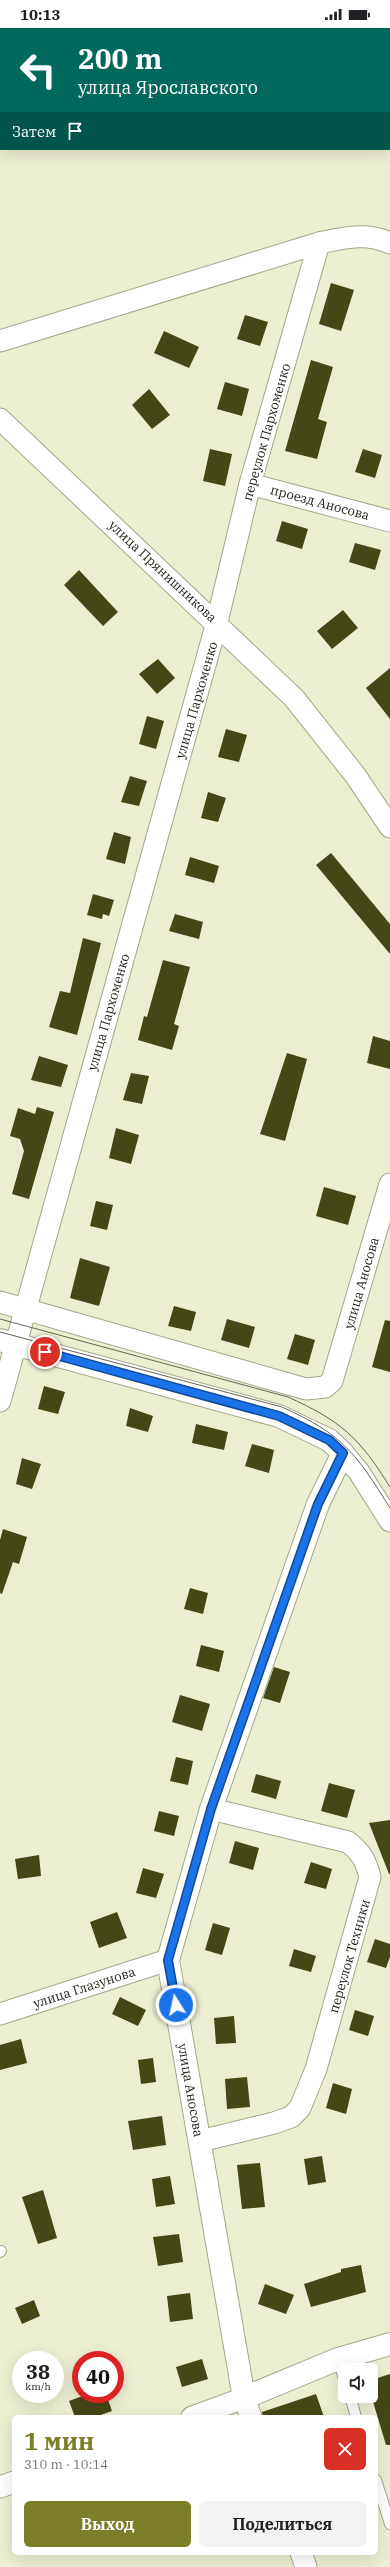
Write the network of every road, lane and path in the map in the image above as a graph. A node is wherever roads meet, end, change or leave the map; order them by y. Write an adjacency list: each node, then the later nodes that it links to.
1 (319, 243): 2 (street); 3 (street); 5 (street, переулок Пархоменко)
2 (390, 243)
3 (0, 341)
4 (0, 419): 7 (street, улица Прянишникова)
5 (250, 484): 6 (street, проезд Аносова); 7 (street, переулок Пархоменко)
6 (390, 521)
7 (217, 622): 8 (street, улица Прянишникова); 11 (street, улица Пархоменко)
8 (390, 827)
9 (390, 1184): 11 (street, улица Аносова)
10 (0, 1302): 11 (street)
11 (25, 1309): 12 (street, улица Пархоменко)
12 (8, 1342): 13 (street, улица Пархоменко); 14 (street)
13 (0, 1401)
14 (343, 1453): 15 (street); 16 (street, улица Аносова)
15 (390, 1521)
16 (211, 1809): 17 (street, улица Аносова); 19 (street, переулок Техники)
17 (168, 1960): 18 (street, улица Глазунова); 19 (street, улица Аносова)
18 (0, 2014)
19 (200, 2141): 24 (street, улица Аносова)
20 (390, 2344): 21 (street)
21 (338, 2359): 22 (lane); 24 (street)
22 (339, 2363)
23 (352, 2403): 26 (lane)
24 (248, 2407): 25 (street)
25 (203, 2415)
26 (355, 2415)
27 (12, 2483): 29 (street)
28 (378, 2486): 30 (lane)
29 (0, 2487)
30 (390, 2524)
31 (302, 2555): 32 (street)
32 (306, 2567)

